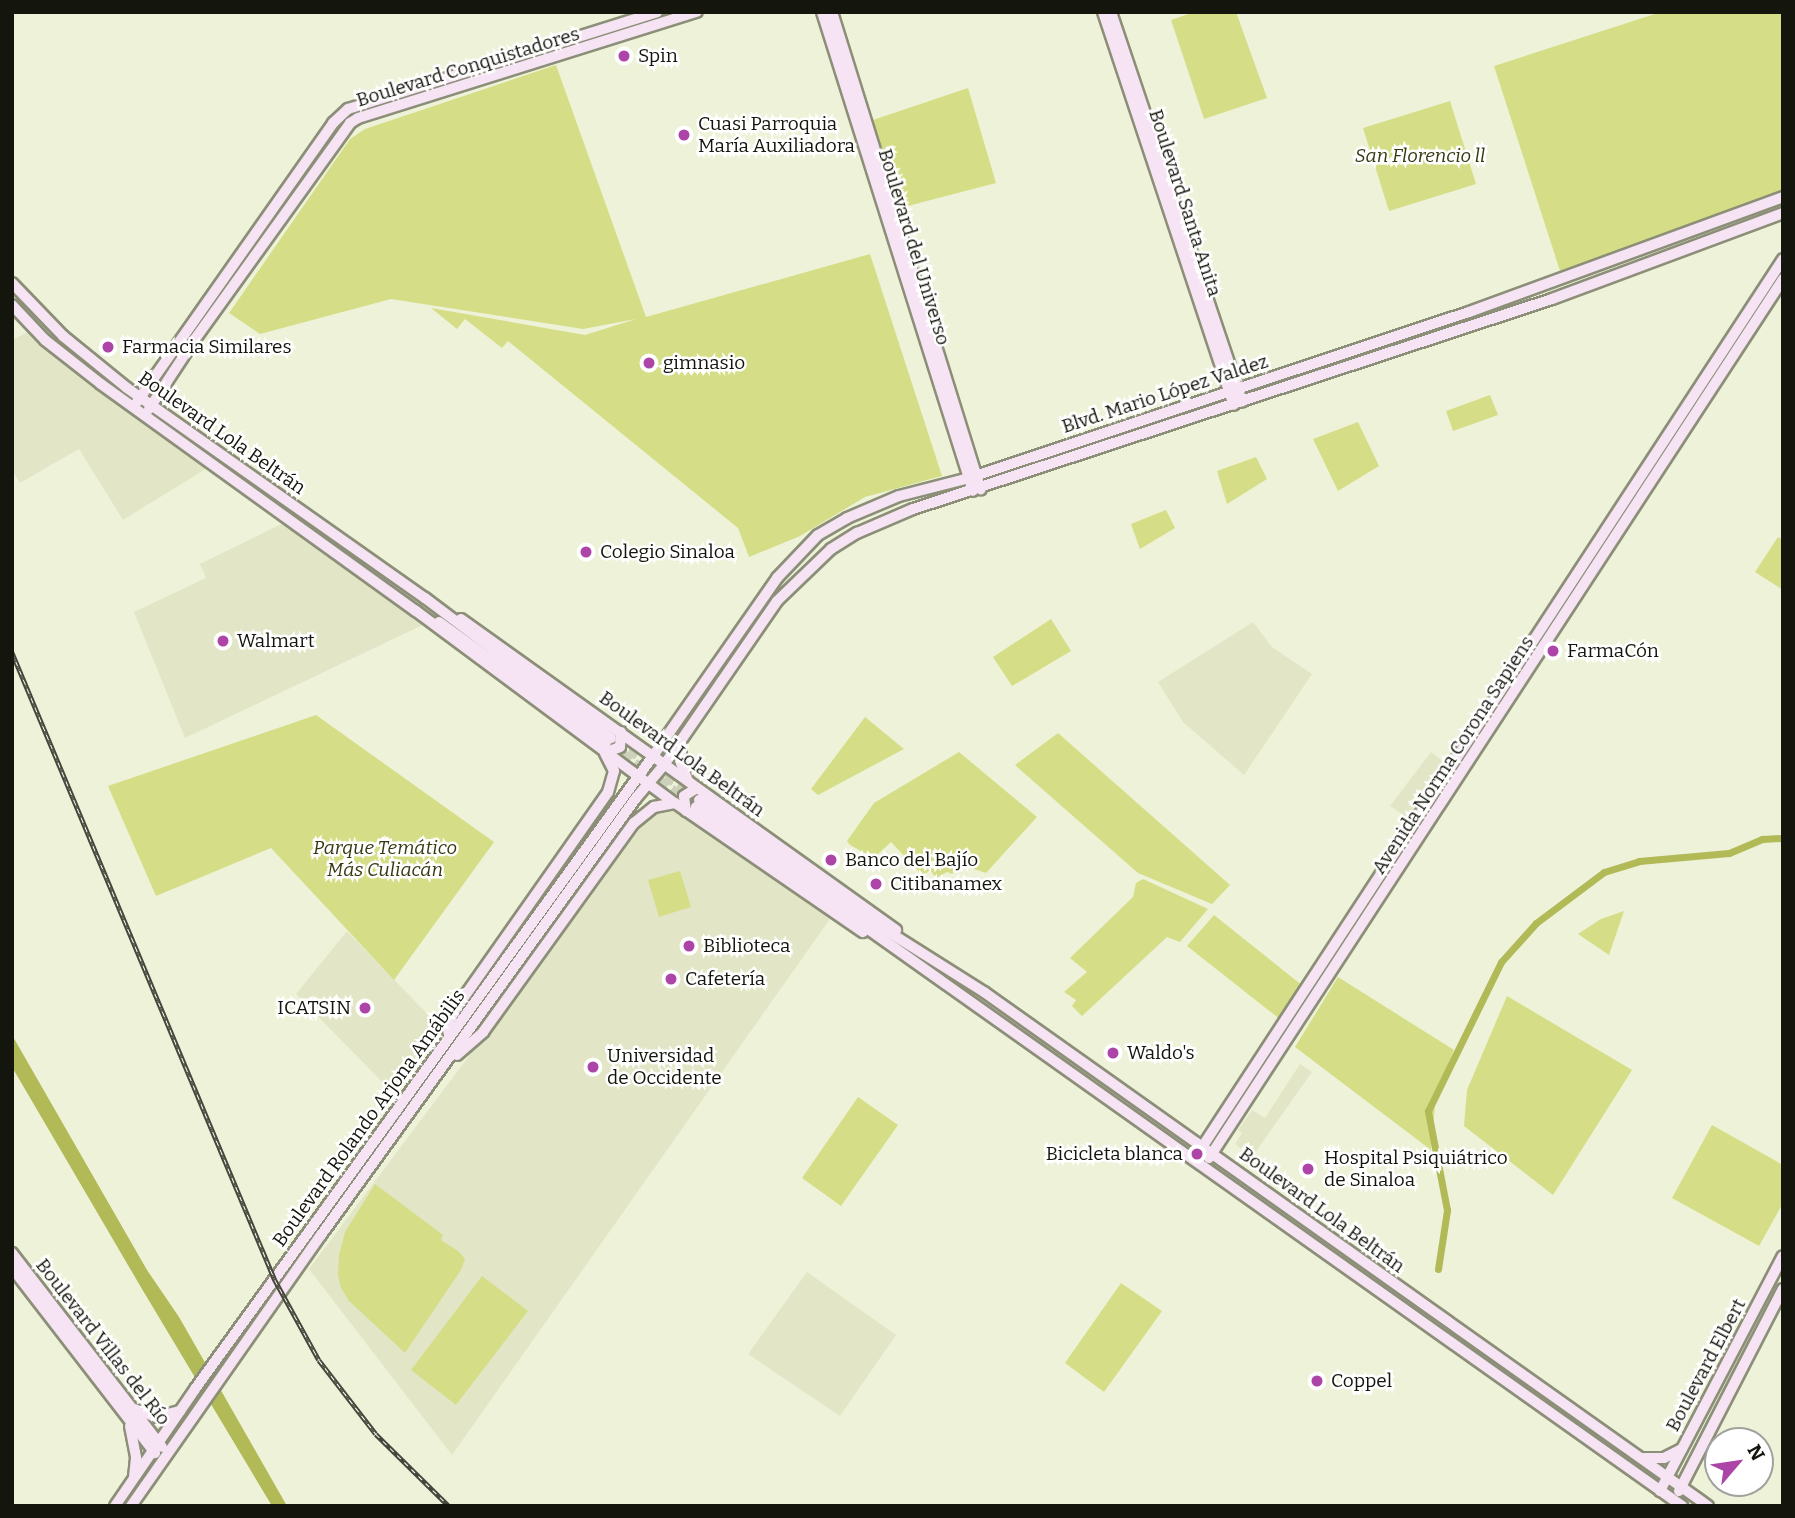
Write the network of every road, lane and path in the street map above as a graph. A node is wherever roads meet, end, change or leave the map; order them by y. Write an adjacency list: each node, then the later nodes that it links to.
1 (657, 12): 16 (main road, Boulevard Conquistadores)
2 (698, 12): 18 (main road, Boulevard Conquistadores)
3 (822, 12): 7 (main road, Boulevard del Universo)
4 (832, 12): 7 (main road, Boulevard del Universo)
5 (1103, 12): 15 (main road, Boulevard Santa Anita)
6 (1111, 12): 15 (main road, Boulevard Santa Anita)
7 (838, 46): 21 (main road, Boulevard del Universo)
8 (1783, 197): 15 (main road, Blvd. Mario López Valdez)
9 (1783, 213): 17 (main road, Blvd. Mario López Valdez)
10 (1783, 260): 14 (main road)
11 (1783, 279): 14 (main road)
12 (12, 283): 16 (main road, Boulevard Lola Beltrán)
13 (12, 305): 19 (main road, Boulevard Lola Beltrán)
14 (1724, 360): 37 (main road, Avenida Norma Corona Sapiens); 38 (main road, Avenida Norma Corona Sapiens)
15 (1233, 390): 17 (main road, Boulevard Santa Anita); 21 (main road, Blvd. Mario López Valdez)
16 (140, 397): 18 (main road, Boulevard Lola Beltrán); 19 (main road, Boulevard Conquistadores)
17 (1238, 403): 22 (main road, Blvd. Mario López Valdez)
18 (152, 405): 20 (main road, Boulevard Conquistadores); 25 (main road, Boulevard Lola Beltrán)
19 (133, 407): 20 (main road, Boulevard Lola Beltrán)
20 (145, 415): 25 (main road, Boulevard Lola Beltrán)
21 (973, 476): 22 (main road, Boulevard del Universo); 23 (main road, Blvd. Mario López Valdez)
22 (977, 490): 24 (main road, Blvd. Mario López Valdez)
23 (671, 729): 26 (main road); 27 (main road, Blvd. Mario López Valdez)
24 (681, 740): 28 (main road, Blvd. Mario López Valdez); 31 (main road)
25 (608, 742): 26 (main road, Boulevard Lola Beltrán); 29 (main road, Boulevard Lola Beltrán); 35 (main road)
26 (636, 743): 27 (main road, Boulevard Lola Beltrán)
27 (653, 755): 28 (main road, Boulevard Lola Beltrán); 29 (main road, Boulevard Rolando Arjona Amábilis)
28 (665, 764): 30 (main road, Boulevard Rolando Arjona Amábilis); 31 (main road, Boulevard Lola Beltrán)
29 (639, 774): 30 (main road, Boulevard Lola Beltrán); 35 (main road, Boulevard Rolando Arjona Amábilis)
30 (649, 781): 32 (main road, Boulevard Lola Beltrán); 36 (main road, Boulevard Rolando Arjona Amábilis)
31 (693, 785): 33 (main road); 34 (main road, Boulevard Lola Beltrán)
32 (675, 803): 33 (main road, Boulevard Lola Beltrán); 36 (main road)
33 (694, 806): 34 (main road, Boulevard Lola Beltrán); 39 (main road, Boulevard Lola Beltrán)
34 (914, 945): 37 (main road, Boulevard Lola Beltrán)
35 (449, 1035): 46 (main road, Boulevard Rolando Arjona Amábilis)
36 (451, 1060): 50 (main road, Boulevard Rolando Arjona Amábilis)
37 (1203, 1146): 38 (main road, Boulevard Lola Beltrán); 39 (main road, Avenida Norma Corona Sapiens)
38 (1212, 1153): 40 (main road, Avenida Norma Corona Sapiens); 51 (main road, Boulevard Lola Beltrán)
39 (1195, 1158): 40 (main road, Boulevard Lola Beltrán)
40 (1204, 1165): 55 (main road, Boulevard Lola Beltrán)
41 (12, 1254): 45 (main road, Boulevard Villas del Río)
42 (1783, 1256): 49 (main road, Boulevard Elbert)
43 (12, 1268): 45 (main road, Boulevard Villas del Río)
44 (1783, 1289): 54 (main road, Boulevard Elbert)
45 (125, 1405): 46 (main road); 47 (main road, Boulevard Villas del Río); 48 (main road, Boulevard Villas del Río)
46 (180, 1411): 48 (main road, Boulevard Rolando Arjona Amábilis)
47 (127, 1419): 48 (main road, Boulevard Villas del Río); 53 (main road)
48 (155, 1446): 50 (main road, Boulevard Villas del Río); 53 (main road, Boulevard Rolando Arjona Amábilis)
49 (1683, 1449): 51 (main road); 52 (main road, Boulevard Elbert)
50 (164, 1456): 58 (main road, Boulevard Rolando Arjona Amábilis)
51 (1641, 1458): 52 (main road, Boulevard Lola Beltrán)
52 (1668, 1476): 54 (main road, Boulevard Lola Beltrán); 55 (main road, Boulevard Elbert)
53 (134, 1480): 56 (main road, Boulevard Rolando Arjona Amábilis)
54 (1681, 1486): 57 (main road, Boulevard Elbert); 59 (main road, Boulevard Lola Beltrán)
55 (1660, 1491): 57 (main road, Boulevard Lola Beltrán)
56 (118, 1503)
57 (1679, 1504)
58 (131, 1506)
59 (1708, 1506)

